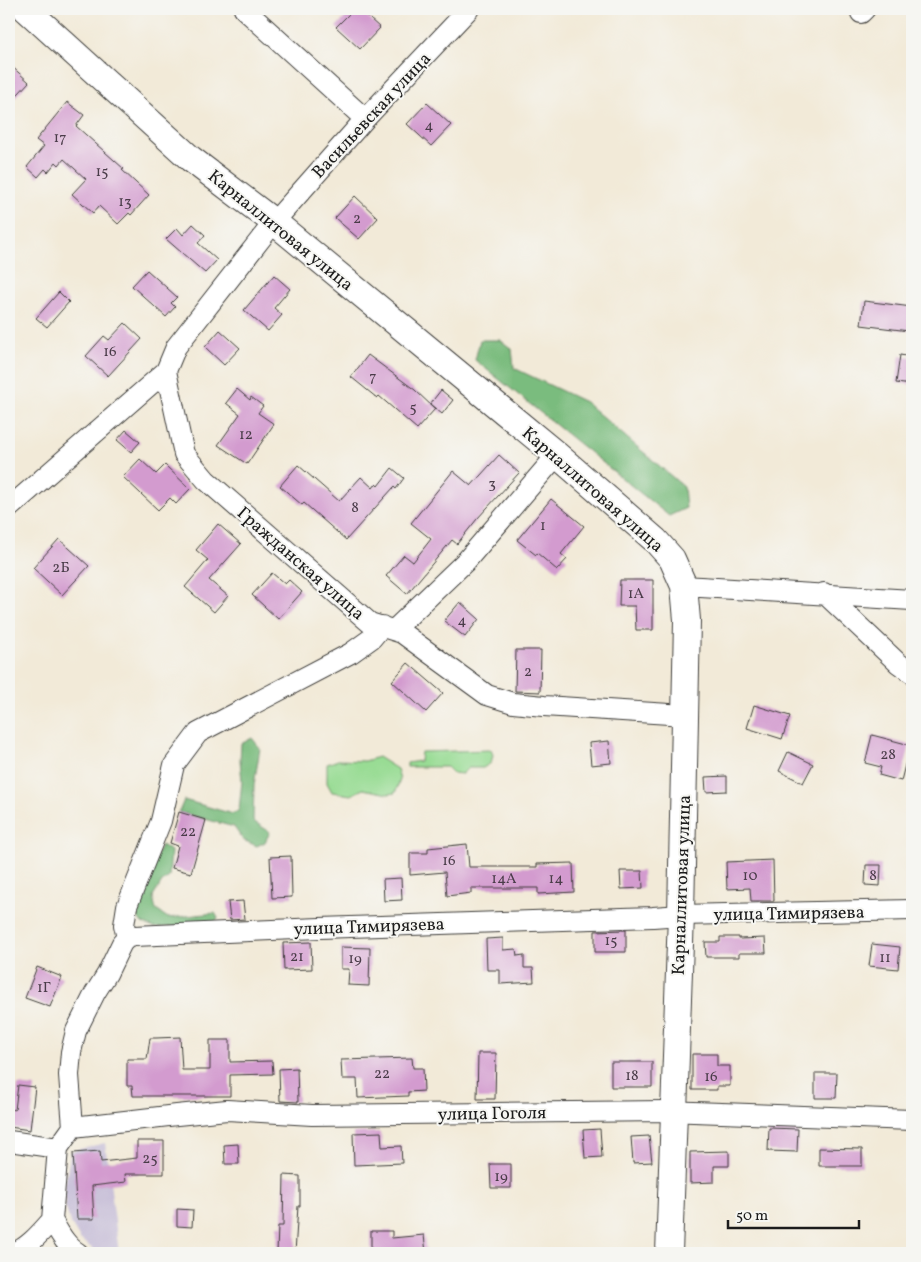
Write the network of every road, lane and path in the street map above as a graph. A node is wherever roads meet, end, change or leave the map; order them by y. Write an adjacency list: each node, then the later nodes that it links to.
1 (26, 9): 5 (street, Карналлитовая улица)
2 (244, 9): 4 (street)
3 (469, 9): 4 (street, Васильевская улица)
4 (365, 119): 5 (street, Васильевская улица)
5 (274, 222): 6 (street); 7 (street, Карналлитовая улица)
6 (166, 371): 8 (street); 12 (street, Гражданская улица)
7 (557, 455): 9 (street, Карналлитовая улица); 12 (street)
8 (9, 508)
9 (684, 586): 10 (street); 14 (street, Карналлитовая улица)
10 (824, 594): 11 (street); 13 (street)
11 (912, 600)
12 (388, 628): 14 (street, Гражданская улица); 17 (street)
13 (912, 673)
14 (685, 715): 16 (street, Карналлитовая улица)
15 (912, 910): 16 (street, улица Тимирязева)
16 (681, 914): 17 (street, улица Тимирязева); 18 (street, Карналлитовая улица)
17 (127, 938): 20 (street)
18 (674, 1111): 19 (street, улица Гоголя); 20 (street, улица Гоголя); 26 (street, Карналлитовая улица)
19 (912, 1120)
20 (73, 1127): 22 (street)
21 (9, 1141): 22 (street)
22 (58, 1148): 23 (street)
23 (52, 1220): 24 (street); 25 (street)
24 (14, 1253)
25 (78, 1253)
26 (669, 1253)

